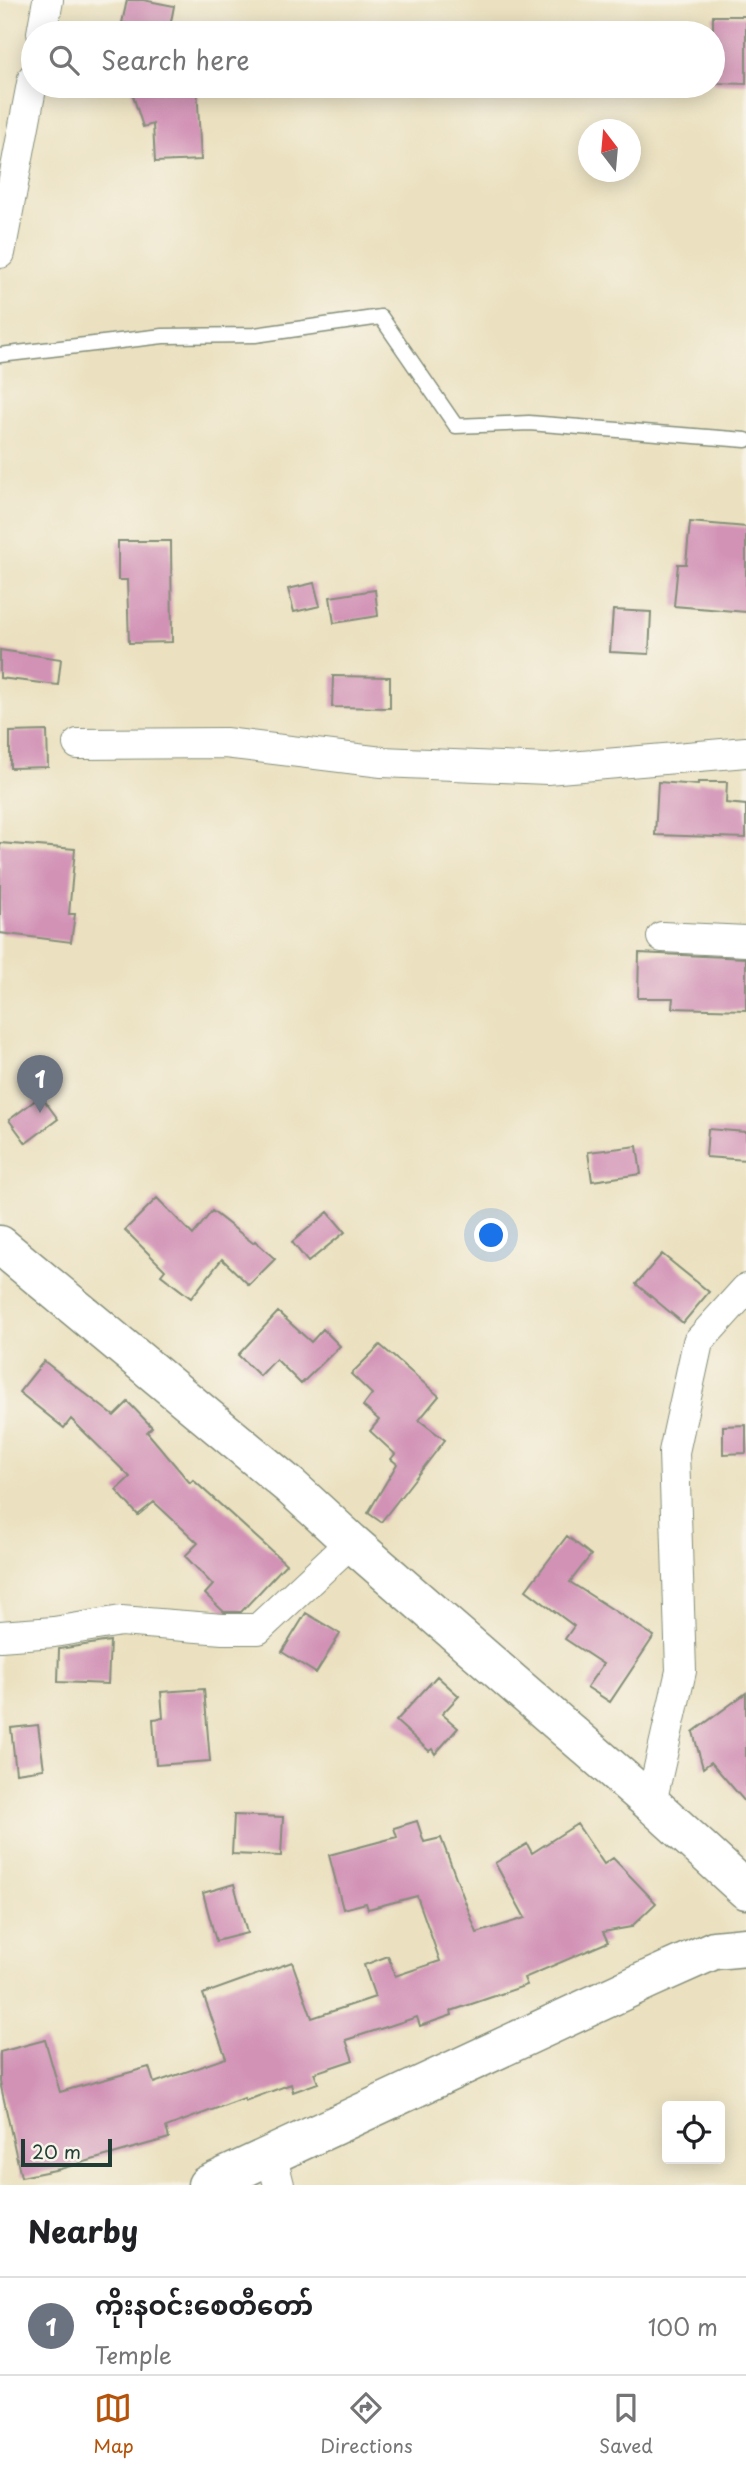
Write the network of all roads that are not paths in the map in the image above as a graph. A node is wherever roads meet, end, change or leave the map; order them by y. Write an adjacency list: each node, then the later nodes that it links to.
1 (48, 0): 2 (street)
2 (44, 21)
3 (29, 98): 4 (street)
4 (0, 253)
5 (0, 355): 6 (lane)
6 (746, 440)
7 (78, 744): 8 (street)
8 (746, 752)
9 (662, 937): 10 (street)
10 (746, 941)
11 (0, 1245): 13 (main road)
12 (746, 1289): 15 (street)
13 (351, 1542): 14 (street); 15 (main road)
14 (0, 1636)
15 (651, 1803): 16 (main road)
16 (746, 1890)
17 (746, 1947): 18 (main road)
18 (275, 2170): 19 (main road)
19 (207, 2185)

